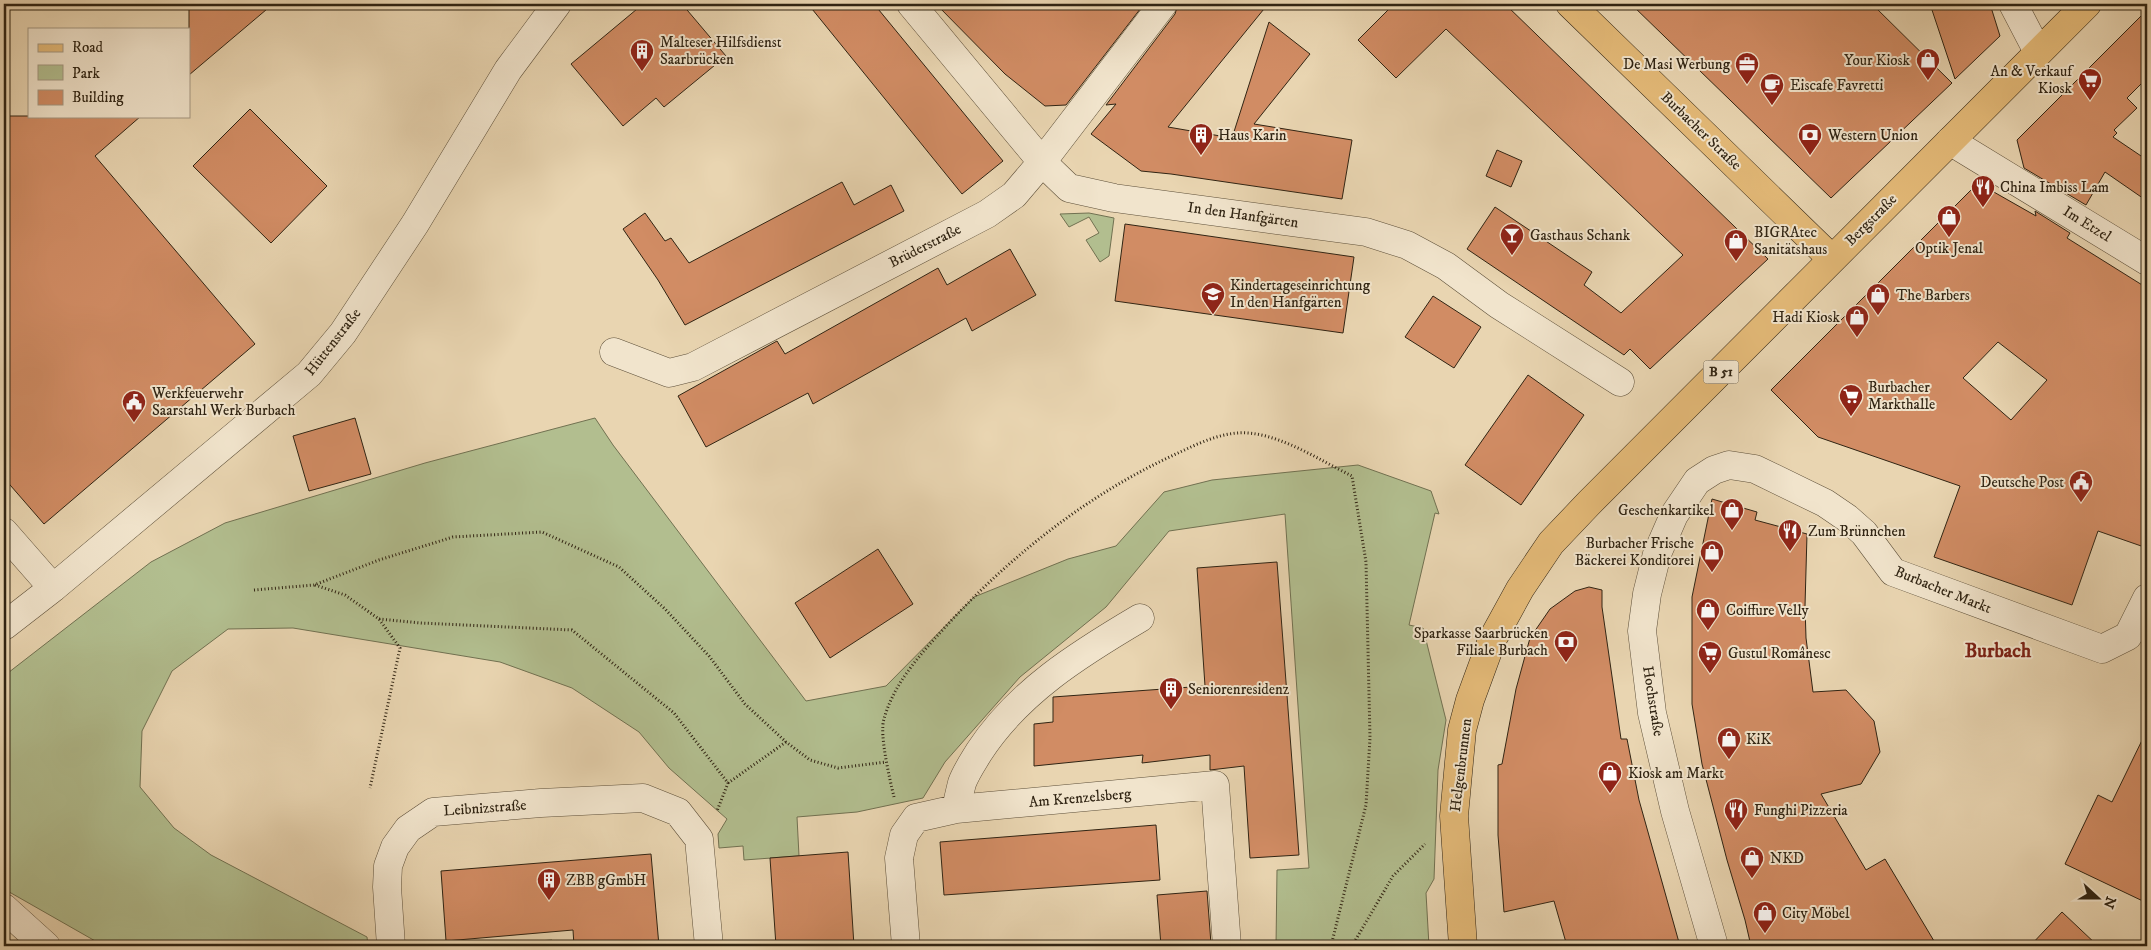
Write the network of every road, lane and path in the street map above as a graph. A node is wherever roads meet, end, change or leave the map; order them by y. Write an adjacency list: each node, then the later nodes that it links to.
1 (557, 4): 18 (street, Hüttenstraße)
2 (911, 4): 9 (street, In den Hanfgärten)
3 (1163, 4): 9 (street, Brüderstraße)
4 (1570, 4): 10 (main road, Burbacher Straße)
5 (2013, 4): 7 (street)
6 (2087, 4): 7 (main road, Bergstraße / B 51)
7 (2038, 52): 8 (main road, Bergstraße / B 51)
8 (1950, 141): 10 (main road, Bergstraße / B 51); 11 (street, Im Etzel)
9 (1042, 162): 12 (street, Brüderstraße); 13 (street, In den Hanfgärten)
10 (1832, 259): 14 (main road, Bergstraße / B 51)
11 (2147, 262)
12 (614, 352)
13 (1620, 382)
14 (1656, 437): 40 (main road, Helgenbrunnen / B 51)
15 (1714, 470): 20 (street, Burbacher Markt); 41 (street, Hochstraße)
16 (4, 532): 18 (street)
17 (314, 585): 19 (path); 22 (path); 24 (path)
18 (53, 588): 23 (street, Hüttenstraße)
19 (254, 590)
20 (2147, 598)
21 (1140, 618): 29 (street)
22 (379, 619): 26 (path); 27 (path)
23 (4, 626)
24 (786, 742): 25 (path); 26 (path)
25 (886, 762): 28 (path); 38 (path)
26 (728, 783): 30 (path)
27 (370, 788)
28 (894, 797)
29 (956, 809): 36 (street, Am Krenzelsberg); 37 (street, Am Krenzelsberg)
30 (699, 839): 34 (street, Leibnizstraße); 35 (street)
31 (1430, 839): 39 (path)
32 (4, 908): 33 (street)
33 (46, 946)
34 (391, 946)
35 (709, 946)
36 (906, 946)
37 (1227, 946)
38 (1330, 946)
39 (1352, 946)
40 (1463, 946)
41 (1714, 946)

